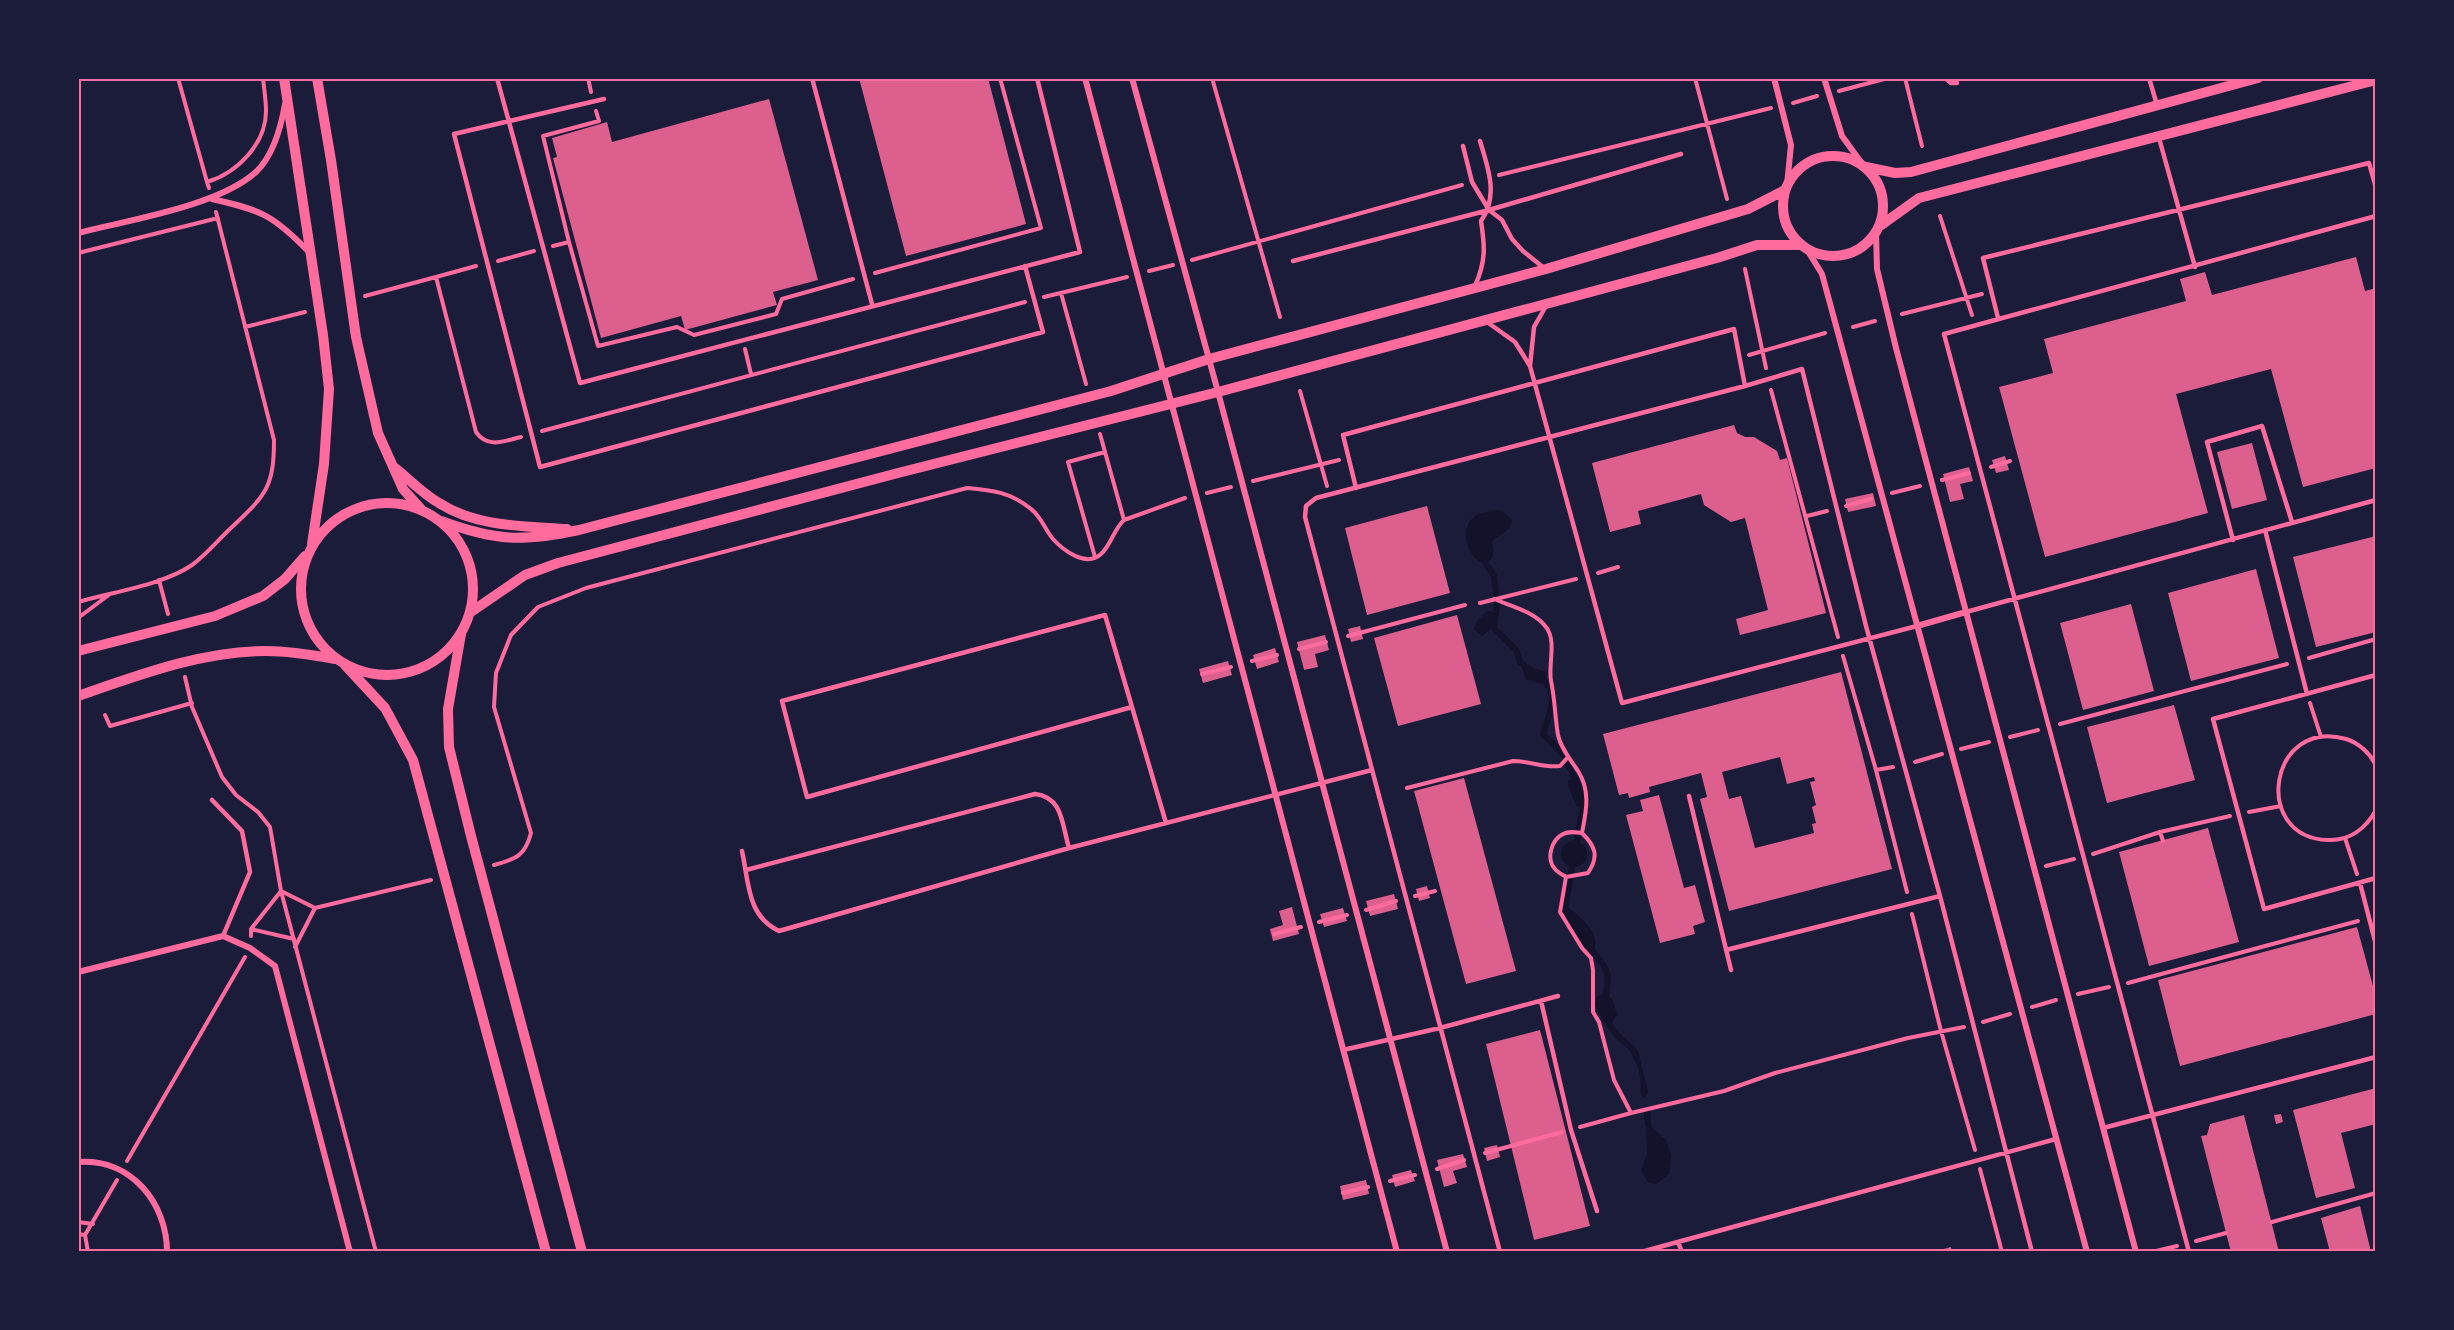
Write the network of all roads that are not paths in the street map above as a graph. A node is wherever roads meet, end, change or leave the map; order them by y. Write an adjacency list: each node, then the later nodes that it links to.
1 (284, 78): 15 (street)
2 (317, 78): 51 (street)
3 (497, 78): 18 (lane)
4 (812, 78): 40 (lane)
5 (1037, 78): 35 (lane)
6 (1085, 78): 45 (street)
7 (1132, 78): 43 (street)
8 (1824, 78): 23 (street)
9 (1945, 78): 14 (lane)
10 (2149, 78): 17 (lane)
11 (2258, 78): 17 (street)
12 (1774, 80): 24 (street)
13 (2376, 80): 19 (street)
14 (1957, 83)
15 (287, 94): 26 (street); 33 (street)
16 (604, 99): 18 (lane)
17 (2157, 105): 23 (street)
18 (509, 121): 35 (lane); 40 (lane)
19 (2159, 138): 28 (lane); 30 (street)
20 (1480, 141): 27 (lane)
21 (1463, 146): 27 (lane)
22 (1681, 154): 27 (lane)
23 (1865, 166): 24 (street); 30 (street)
24 (1786, 187): 32 (street); 37 (street)
25 (2376, 188): 28 (lane)
26 (212, 199): 31 (street); 33 (street)
27 (1489, 210): 34 (lane); 37 (lane); 38 (lane)
28 (2180, 211): 36 (lane); 41 (lane)
29 (2376, 216): 36 (lane)
30 (1878, 229): 32 (street); 63 (street)
31 (78, 233)
32 (1804, 247): 39 (street); 64 (street)
33 (311, 254): 60 (street)
34 (1293, 261)
35 (1025, 266): 40 (lane)
36 (2194, 267): 41 (lane)
37 (1546, 270): 38 (street)
38 (1474, 289): 43 (street)
39 (1549, 302): 42 (street); 44 (lane)
40 (872, 304)
41 (1998, 318): 61 (lane)
42 (1485, 320): 44 (lane); 48 (street)
43 (1209, 359): 45 (street); 48 (street)
44 (1530, 366): 46 (lane)
45 (1164, 374): 49 (street); 57 (street)
46 (1534, 383): 47 (lane); 50 (lane); 52 (lane)
47 (1745, 386): 50 (lane); 66 (lane)
48 (1218, 392): 49 (street); 74 (street)
49 (1172, 404): 62 (street); 75 (street)
50 (1549, 438): 52 (lane); 66 (lane)
51 (392, 465): 54 (street); 57 (street)
52 (1356, 488): 73 (lane)
53 (2376, 500): 56 (lane)
54 (421, 509): 55 (street); 60 (street)
55 (441, 521): 57 (street); 62 (street)
56 (2292, 522): 58 (lane); 59 (lane)
57 (579, 530)
58 (2265, 530): 59 (lane); 70 (lane)
59 (2233, 540): 61 (lane)
60 (311, 550): 67 (street); 68 (street)
61 (2016, 599): 63 (lane); 96 (lane)
62 (471, 612): 65 (street)
63 (1966, 612): 64 (street); 97 (street)
64 (1917, 626): 66 (lane); 98 (street)
65 (461, 634): 68 (street); 107 (street)
66 (1869, 638): 84 (lane)
67 (78, 651)
68 (341, 662): 71 (street); 106 (street)
69 (2376, 675): 70 (lane)
70 (2307, 694): 83 (lane)
71 (78, 696)
72 (1132, 707): 72 (lane); 78 (lane)
73 (1372, 770): 74 (lane); 92 (lane)
74 (1322, 783): 75 (lane); 93 (street)
75 (1276, 796): 78 (lane); 94 (street)
76 (1689, 796): 87 (lane)
77 (212, 800): 85 (lane)
78 (1166, 823): 79 (lane)
79 (1069, 848): 81 (lane); 81 (lane)
80 (742, 851): 81 (lane)
81 (746, 870)
82 (2376, 879): 83 (lane)
83 (2360, 883): 86 (lane)
84 (1940, 896): 87 (lane); 99 (lane)
85 (223, 936): 89 (street); 105 (street)
86 (2376, 945)
87 (1726, 950): 88 (lane)
88 (1731, 970)
89 (78, 972)
90 (1558, 996): 91 (lane)
91 (1541, 1001): 92 (lane); 101 (lane)
92 (1440, 1028): 93 (lane); 110 (lane)
93 (1390, 1040): 94 (lane); 109 (street)
94 (1343, 1050): 108 (street)
95 (2376, 1058): 96 (lane)
96 (2153, 1115): 97 (lane); 117 (lane)
97 (2103, 1128): 116 (street)
98 (2056, 1139): 99 (lane); 115 (street)
99 (2006, 1153): 102 (lane); 114 (lane)
100 (78, 1162): 104 (street)
101 (1597, 1211)
102 (1678, 1242): 103 (lane); 113 (lane)
103 (1668, 1245): 111 (lane); 112 (lane)
104 (167, 1252)
105 (350, 1252)
106 (546, 1252)
107 (582, 1252)
108 (1397, 1252)
109 (1447, 1252)
110 (1500, 1252)
111 (1641, 1252)
112 (1671, 1252)
113 (1682, 1252)
114 (2032, 1252)
115 (2087, 1252)
116 (2136, 1252)
117 (2189, 1252)

